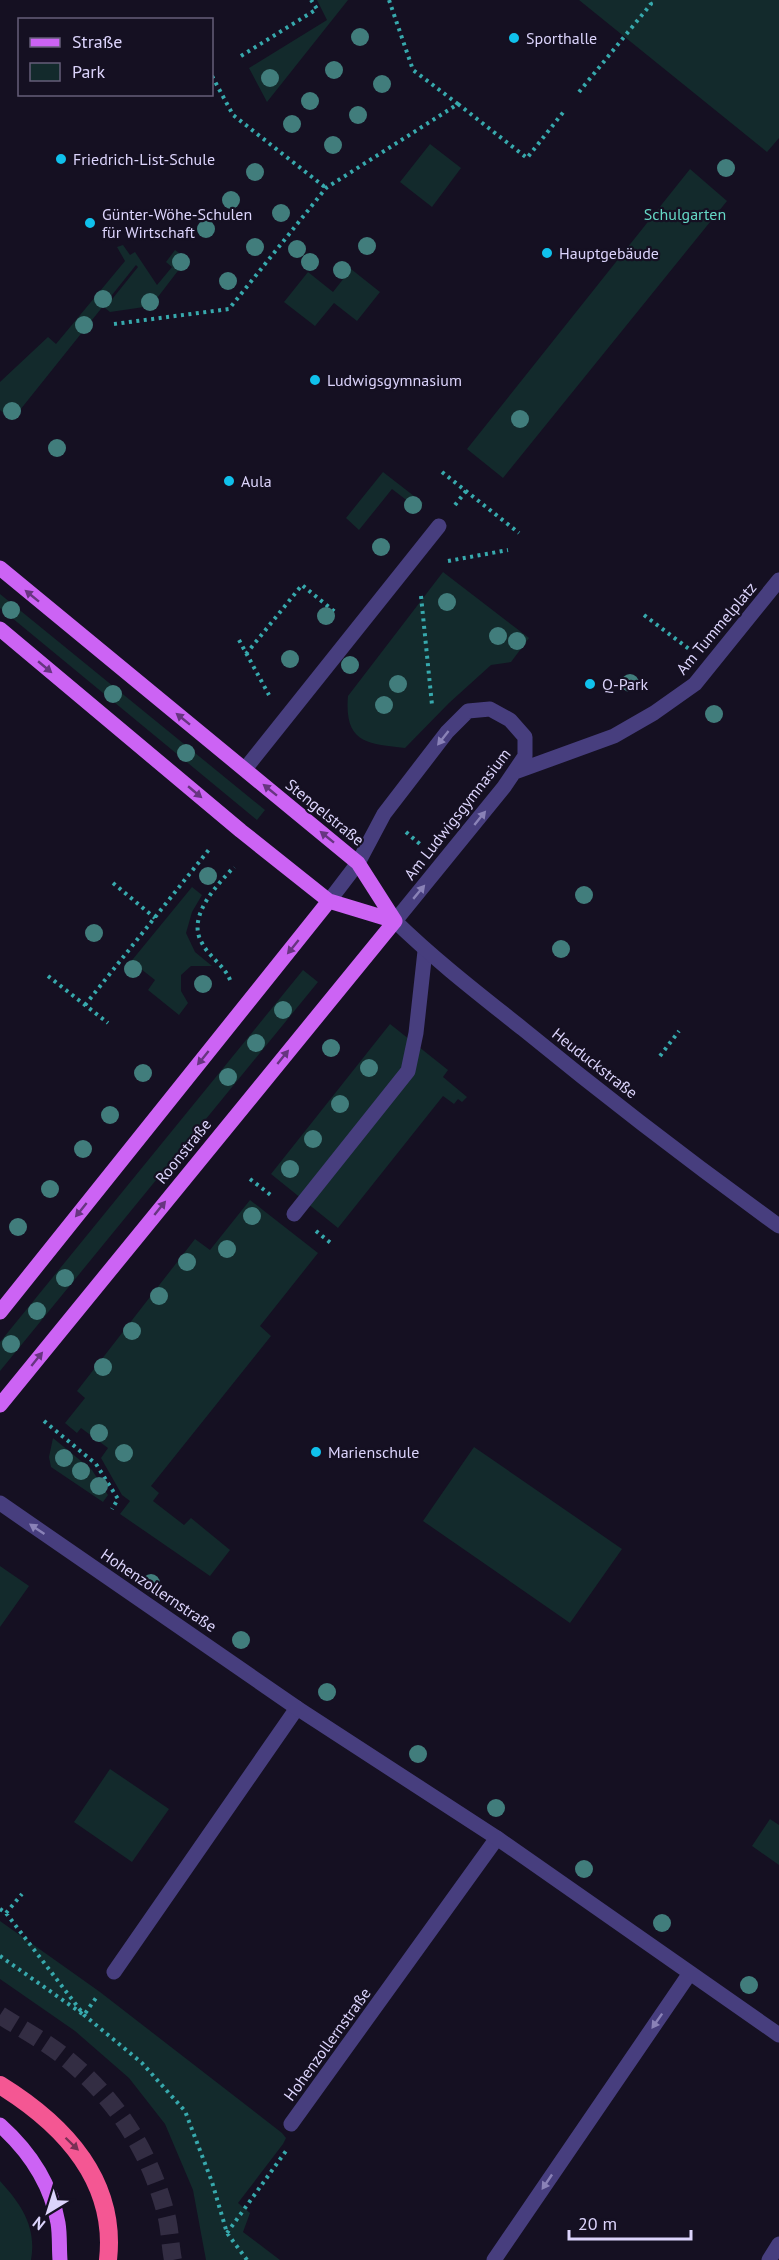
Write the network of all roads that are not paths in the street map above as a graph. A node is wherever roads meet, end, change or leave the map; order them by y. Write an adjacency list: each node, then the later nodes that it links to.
1 (439, 526): 5 (street)
2 (0, 568): 5 (main road, Stengelstraße, one-way to 2)
3 (779, 580): 6 (street, Am Tummelplatz)
4 (0, 629): 8 (main road, one-way to 8)
5 (244, 770): 7 (main road, Stengelstraße, one-way to 5)
6 (516, 772): 7 (street, Am Ludwigsgymnasium, one-way to 7); 9 (street, Am Ludwigsgymnasium, one-way to 6)
7 (358, 863): 8 (street, Am Ludwigsgymnasium); 9 (main road, Stengelstraße)
8 (329, 901): 9 (main road); 13 (main road, one-way to 13)
9 (394, 921): 10 (street, Heuduckstraße); 14 (main road, Roonstraße, one-way to 9)
10 (425, 951): 11 (street); 12 (street, Heuduckstraße)
11 (294, 1214)
12 (779, 1226)
13 (0, 1312)
14 (0, 1405)
15 (0, 1503): 16 (street, Hohenzollernstraße, one-way to 15)
16 (297, 1708): 17 (street, Hohenzollernstraße); 18 (street)
17 (497, 1838): 19 (street, Hohenzollernstraße); 22 (street, Hohenzollernstraße)
18 (114, 1972)
19 (690, 1973): 20 (street, Hohenzollernstraße); 27 (street, one-way to 27)
20 (779, 2035)
21 (0, 2085): 26 (highway, one-way to 26)
22 (291, 2124)
23 (5, 2129): 25 (main road)
24 (779, 2244): 28 (street)
25 (60, 2260)
26 (108, 2260)
27 (494, 2260)
28 (769, 2260)

